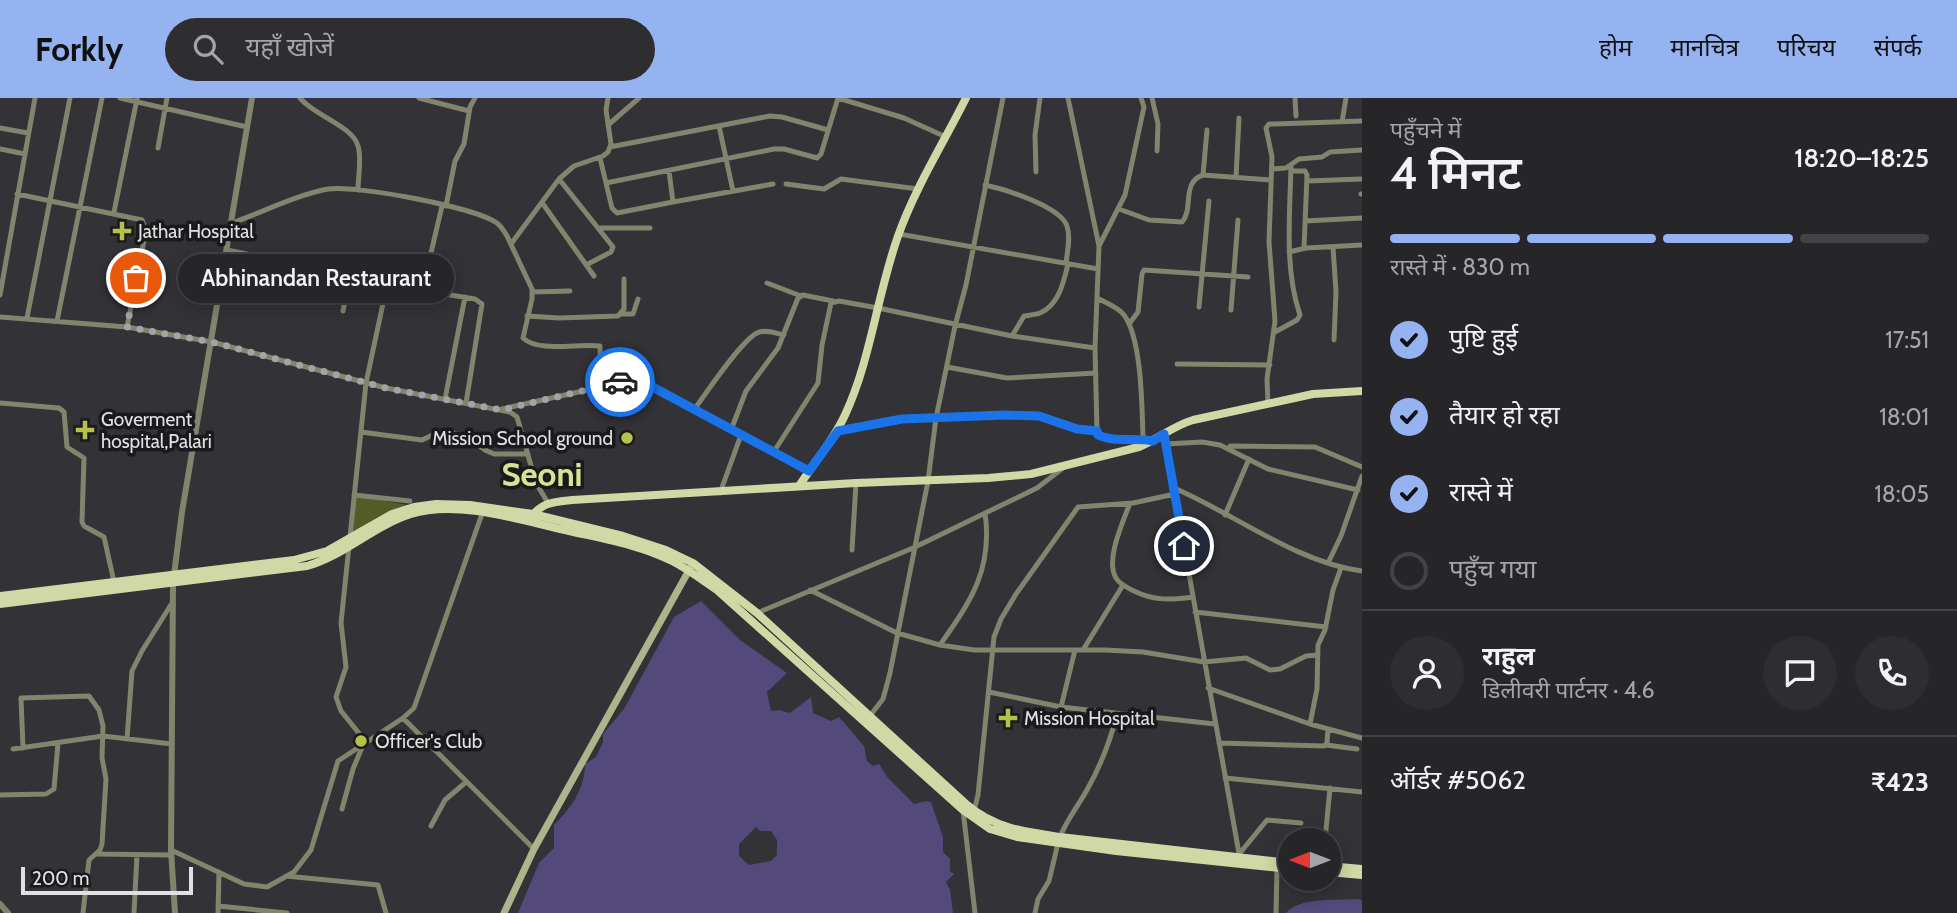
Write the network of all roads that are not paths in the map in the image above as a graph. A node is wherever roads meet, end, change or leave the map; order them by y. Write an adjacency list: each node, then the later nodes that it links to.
1 (35, 98): 34 (street)
2 (70, 98): 62 (street)
3 (102, 98): 66 (street)
4 (120, 98): 21 (street)
5 (167, 98): 22 (street)
6 (252, 98): 30 (street)
7 (300, 98): 59 (street)
8 (419, 98): 23 (street)
9 (475, 98): 23 (street)
10 (608, 98): 28 (street)
11 (639, 98): 28 (street)
12 (838, 98): 32 (street); 35 (street)
13 (967, 98): 35 (main road)
14 (1003, 98): 57 (street)
15 (1040, 98): 47 (street)
16 (1068, 98): 79 (street)
17 (1141, 98): 68 (street)
18 (1152, 98): 40 (street)
19 (1295, 98): 24 (street)
20 (1346, 98): 27 (street)
21 (136, 99): 22 (street); 69 (street)
22 (166, 107): 30 (street); 37 (street)
23 (469, 111): 67 (street)
24 (1296, 116)
25 (1239, 118): 49 (street)
26 (1362, 121): 27 (street)
27 (1342, 122): 45 (street)
28 (608, 125): 36 (street)
29 (719, 126): 32 (street); 36 (street); 43 (street)
30 (247, 127): 73 (street)
31 (0, 128): 34 (street)
32 (828, 130): 43 (street)
33 (1207, 130): 48 (street)
34 (28, 132): 41 (street)
35 (947, 137): 58 (main road)
36 (610, 147): 42 (street)
37 (158, 148)
38 (0, 149): 41 (street)
39 (1362, 150): 44 (street)
40 (1157, 151)
41 (24, 154): 61 (street)
42 (600, 158): 50 (street); 54 (street)
43 (727, 159): 46 (street); 60 (street)
44 (1291, 168): 45 (street); 53 (street); 84 (street)
45 (1272, 169): 52 (street)
46 (669, 171): 54 (street); 64 (street)
47 (1036, 172)
48 (1203, 176): 49 (street); 68 (street)
49 (1236, 177): 52 (street)
50 (559, 179): 65 (street); 74 (street)
51 (1362, 179): 53 (street)
52 (1272, 180): 119 (street)
53 (1307, 181): 72 (street)
54 (606, 183): 64 (street)
55 (773, 184): 60 (street)
56 (786, 184): 58 (street)
57 (985, 185): 81 (street); 85 (street)
58 (919, 189): 76 (main road)
59 (358, 190): 67 (street); 73 (street)
60 (733, 191): 64 (street)
61 (17, 194): 62 (street); 101 (street)
62 (50, 200): 66 (street); 114 (street)
63 (1209, 201): 90 (street)
64 (673, 202)
65 (542, 204): 77 (street); 86 (street)
66 (80, 205): 69 (street); 115 (street)
67 (444, 206): 77 (street); 89 (street)
68 (1119, 209): 79 (street)
69 (114, 212): 118 (street)
70 (1362, 218): 72 (street)
71 (1238, 220): 93 (street)
72 (1305, 221): 82 (street)
73 (232, 223): 83 (street)
74 (600, 228): 75 (street); 86 (street)
75 (650, 228)
76 (899, 234): 81 (street); 108 (main road)
77 (511, 244): 100 (street)
78 (1362, 245): 80 (street)
79 (1099, 246): 88 (street)
80 (1333, 247): 82 (street); 122 (street)
81 (973, 248): 85 (street); 117 (street)
82 (1304, 248): 84 (street)
83 (227, 250): 91 (street); 123 (street)
84 (1289, 252): 119 (street)
85 (1067, 264): 88 (street); 121 (street)
86 (586, 265): 92 (street)
87 (391, 266): 96 (street)
88 (1098, 269): 104 (street)
89 (427, 270)
90 (1202, 273): 93 (street); 107 (street); 116 (street)
91 (350, 274): 96 (street); 110 (street)
92 (594, 276)
93 (1234, 276): 94 (street); 109 (street)
94 (1248, 277)
95 (624, 279): 111 (street)
96 (388, 282): 129 (street)
97 (767, 283): 102 (street)
98 (570, 291): 100 (street)
99 (432, 292): 103 (street)
100 (532, 292): 112 (street)
101 (0, 295)
102 (800, 296): 106 (street); 120 (street)
103 (465, 298): 132 (street); 134 (street)
104 (1097, 298): 116 (street); 124 (street)
105 (638, 299): 111 (street)
106 (834, 301): 108 (street); 149 (street)
107 (1199, 307)
108 (878, 308): 117 (street); 140 (main road)
109 (1231, 310)
110 (342, 311)
111 (621, 314): 112 (street)
112 (527, 316): 130 (street)
113 (0, 317): 114 (street)
114 (27, 318): 115 (street)
115 (57, 321): 118 (street)
116 (1129, 324): 145 (street)
117 (955, 326): 121 (street); 127 (street)
118 (127, 327): 123 (street)
119 (1275, 332): 126 (street)
120 (784, 335): 137 (street); 139 (street)
121 (1012, 336): 124 (street)
122 (1334, 340)
123 (212, 342): 129 (street); 179 (street)
124 (1096, 348): 128 (street)
125 (1177, 364): 126 (street)
126 (1269, 365): 135 (street)
127 (947, 367): 128 (street); 138 (street)
128 (1096, 373): 141 (street)
129 (366, 383): 132 (street); 142 (street)
130 (601, 386): 136 (street); 137 (street)
131 (1362, 391): 135 (main road)
132 (445, 399): 134 (street)
133 (0, 403): 180 (street)
134 (467, 403): 136 (street)
135 (1268, 405): 143 (main road)
136 (501, 410): 150 (street)
137 (694, 410): 139 (street)
138 (936, 418): 140 (street); 141 (street); 156 (street)
139 (732, 430): 144 (street)
140 (838, 431): 154 (main road)
141 (1097, 431): 145 (street)
142 (361, 432): 150 (street); 162 (street)
143 (1164, 434): 146 (main road); 147 (street)
144 (741, 435): 149 (street); 161 (street)
145 (1143, 439): 146 (street)
146 (1153, 441): 152 (main road)
147 (1166, 444): 148 (street); 160 (street)
148 (1225, 446): 151 (street); 153 (street)
149 (773, 453): 154 (street)
150 (528, 454): 164 (street)
151 (1250, 459): 159 (street); 170 (street)
152 (1064, 467): 156 (main road); 169 (street)
153 (1362, 467)
154 (809, 471): 158 (main road)
155 (1362, 476): 159 (street)
156 (928, 481): 157 (main road); 173 (street)
157 (856, 482): 158 (main road); 174 (street)
158 (799, 486): 161 (main road)
159 (1358, 490): 166 (street)
160 (1174, 491): 165 (street); 170 (street); 184 (street)
161 (720, 493): 164 (main road)
162 (354, 495): 163 (street); 172 (street)
163 (410, 501)
164 (548, 503): 171 (main road)
165 (1130, 503): 181 (street); 192 (street)
166 (1352, 507): 168 (street); 175 (street)
167 (483, 510): 171 (main road); 172 (main road); 201 (street)
168 (1360, 510)
169 (985, 513): 173 (street); 191 (street)
170 (1225, 515): 175 (street)
171 (531, 518): 176 (main road)
172 (349, 544): 179 (main road); 210 (street)
173 (913, 548): 182 (street); 190 (street)
174 (852, 550)
175 (1328, 563): 177 (street)
176 (691, 567): 188 (main road); 202 (main road); 229 (main road)
177 (1341, 568): 178 (street); 189 (street)
178 (1362, 570)
179 (174, 579): 180 (main road); 185 (street)
180 (114, 585): 183 (main road); 186 (main road)
181 (1123, 585): 184 (street); 194 (street)
182 (810, 590): 188 (street); 190 (street)
183 (0, 596)
184 (1193, 597): 187 (street)
185 (173, 602): 208 (street); 212 (street)
186 (0, 604)
187 (1195, 612): 189 (street); 196 (street)
188 (757, 613): 202 (main road)
189 (1326, 627): 195 (street)
190 (897, 633): 191 (street); 202 (street)
191 (940, 645): 192 (street)
192 (992, 650): 193 (street); 198 (street)
193 (1075, 650): 194 (street); 199 (street)
194 (1083, 650): 196 (street)
195 (1318, 654): 196 (street); 204 (street)
196 (1204, 662): 197 (street)
197 (1208, 688): 203 (street); 204 (street)
198 (989, 692): 199 (street); 224 (street)
199 (1061, 707): 200 (street)
200 (1117, 715): 203 (street); 228 (street)
201 (403, 718): 210 (street); 218 (street)
202 (867, 719): 222 (main road)
203 (1215, 724): 211 (street)
204 (1310, 724): 205 (street)
205 (1328, 729): 207 (street); 213 (street)
206 (103, 736): 208 (street); 209 (street); 214 (street); 230 (street)
207 (1362, 738)
208 (127, 739): 212 (street)
209 (58, 743): 214 (street); 221 (street)
210 (365, 743): 223 (street); 241 (street)
211 (1219, 743): 213 (street); 217 (street)
212 (172, 744): 231 (street)
213 (1326, 745): 216 (street)
214 (23, 748): 215 (street)
215 (13, 750)
216 (1357, 750)
217 (1225, 778): 219 (street); 233 (street)
218 (467, 782): 226 (street); 229 (street)
219 (1330, 788): 220 (street); 227 (street)
220 (1362, 792)
221 (0, 795)
222 (965, 807): 224 (main road); 251 (street)
223 (342, 809)
224 (973, 814): 228 (main road)
225 (1301, 823): 233 (street)
226 (431, 826)
227 (1326, 828)
228 (1059, 840): 233 (main road); 252 (street)
229 (534, 849): 250 (main road)
230 (94, 853): 232 (street); 245 (street)
231 (171, 853): 232 (street); 238 (street); 247 (street)
232 (136, 855): 246 (street)
233 (1240, 859): 234 (main road); 236 (main road)
234 (1278, 862)
235 (1341, 867): 237 (main road)
236 (1277, 868): 253 (street)
237 (1362, 869)
238 (219, 872): 241 (street); 243 (street)
239 (1341, 873): 240 (main road)
240 (1362, 875)
241 (286, 876): 249 (street)
242 (0, 904): 244 (street)
243 (218, 909): 248 (street)
244 (8, 913)
245 (83, 913)
246 (134, 913)
247 (175, 913)
248 (287, 913)
249 (386, 913)
250 (504, 913)
251 (975, 913)
252 (1035, 913)
253 (1276, 913)

